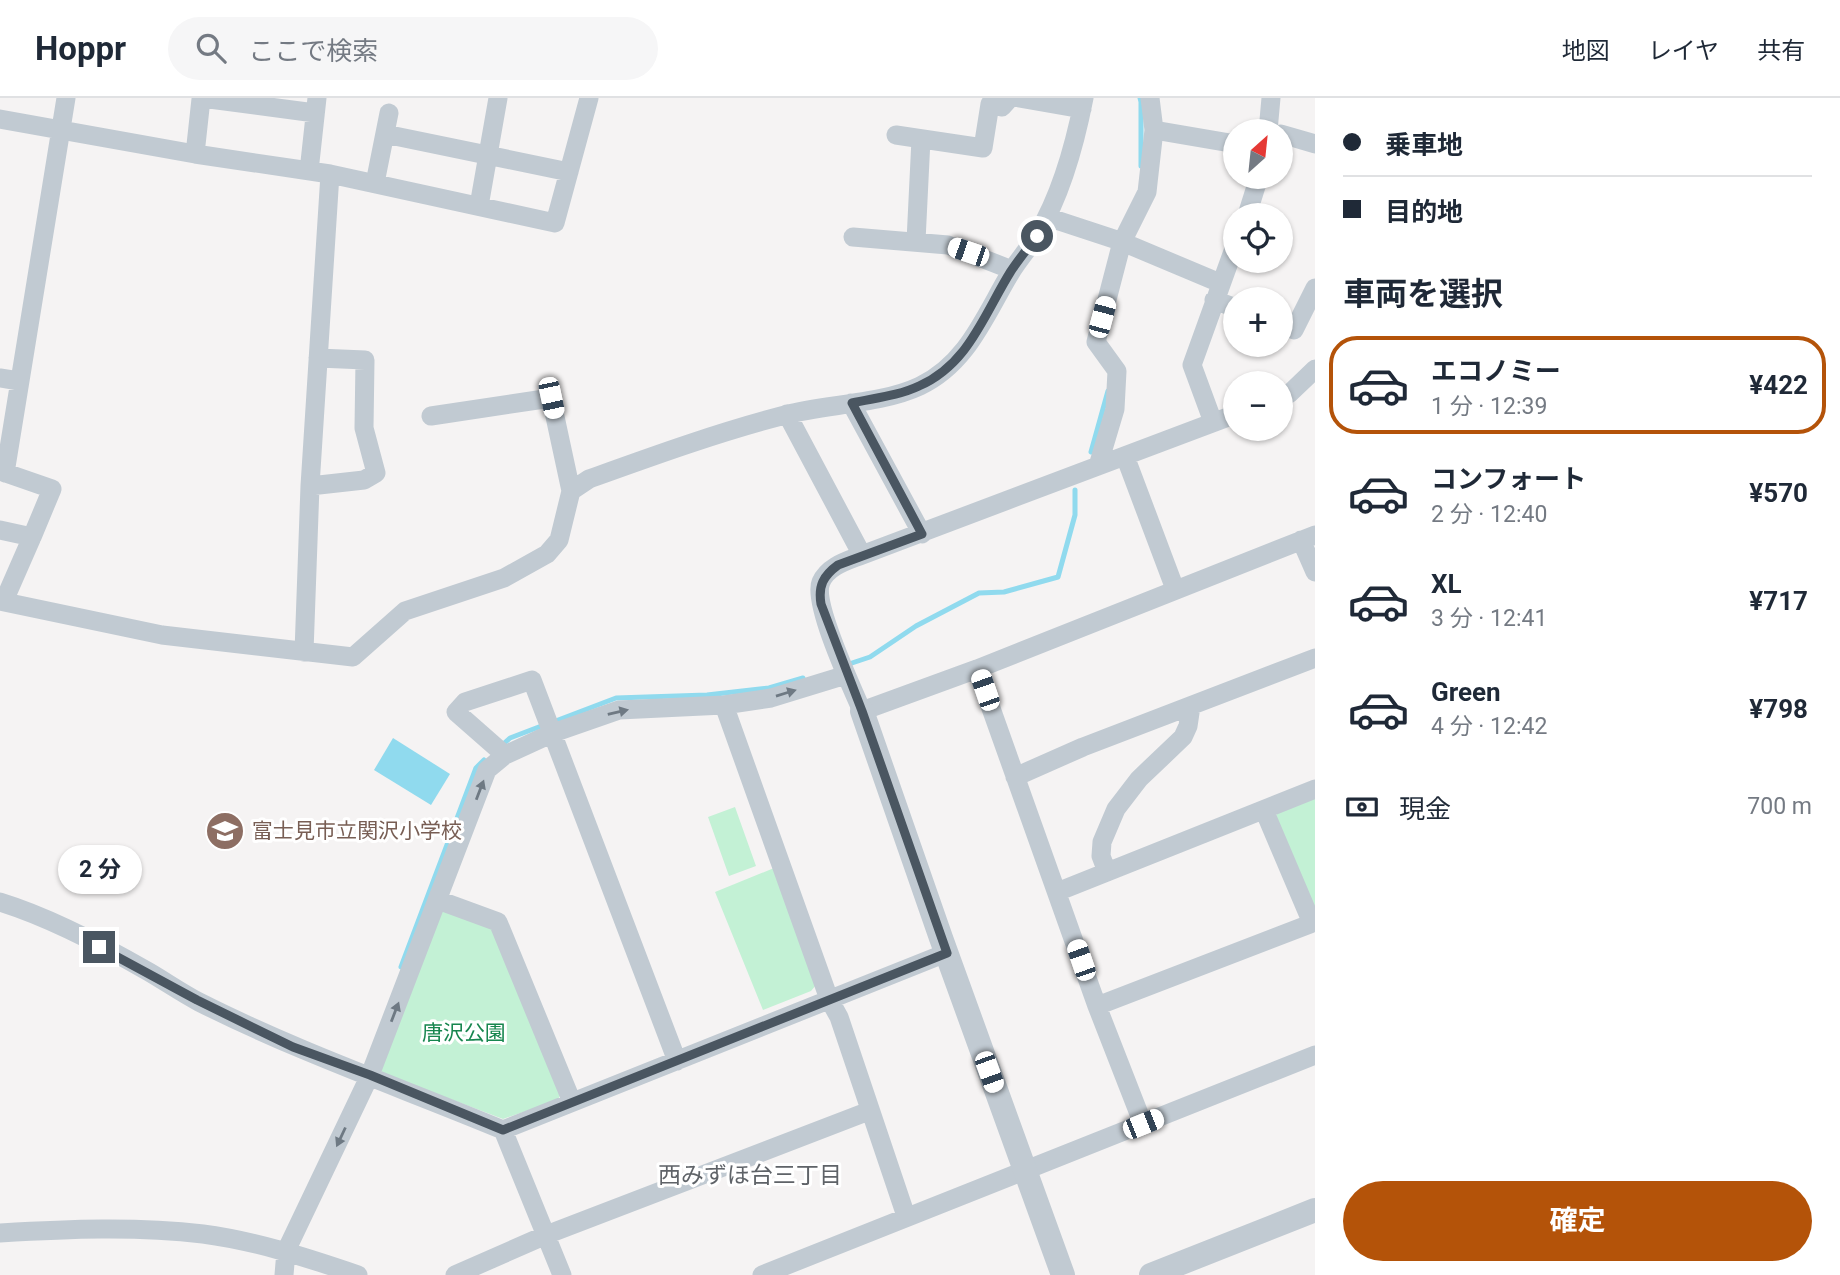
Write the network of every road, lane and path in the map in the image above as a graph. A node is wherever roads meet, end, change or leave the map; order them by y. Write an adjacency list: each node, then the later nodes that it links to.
1 (66, 98): 14 (street)
2 (498, 98): 23 (street)
3 (586, 98): 25 (street)
4 (1010, 98): 19 (street)
5 (1018, 98): 9 (street)
6 (1150, 98): 15 (street)
7 (1271, 98): 13 (street)
8 (202, 99): 10 (street); 22 (street)
9 (1083, 104): 29 (street)
10 (316, 105): 24 (street)
11 (389, 113): 16 (street)
12 (0, 119): 14 (street)
13 (1270, 119)
14 (62, 129): 22 (street); 41 (street)
15 (1154, 130): 20 (street); 31 (street)
16 (385, 134): 23 (street); 27 (street)
17 (896, 135): 19 (street)
18 (1293, 138): 21 (street)
19 (921, 139): 32 (street)
20 (1223, 143)
21 (1315, 144)
22 (195, 154): 24 (street)
23 (488, 155): 25 (street); 28 (street)
24 (309, 172): 26 (street)
25 (569, 172): 28 (street)
26 (330, 174): 27 (street); 39 (street)
27 (375, 183): 28 (street)
28 (479, 206)
29 (1047, 217): 31 (street); 33 (street)
30 (853, 237): 32 (street)
31 (1118, 240): 36 (street); 51 (street)
32 (916, 242): 33 (street)
33 (1012, 270): 45 (street)
34 (1224, 273): 36 (street)
35 (1315, 288): 38 (street)
36 (1217, 292): 37 (street); 49 (street)
37 (1223, 297)
38 (1293, 330)
39 (317, 358): 53 (street); 53 (street)
40 (1315, 369): 42 (street)
41 (10, 379): 52 (street)
42 (1293, 388)
43 (1315, 393): 44 (street)
44 (1293, 394)
45 (852, 403): 46 (street); 56 (street)
46 (787, 414): 54 (street); 59 (street)
47 (431, 415): 54 (street)
48 (1223, 419): 49 (street)
49 (1213, 422): 50 (street)
50 (1125, 456): 51 (street); 61 (street)
51 (1098, 466): 56 (street)
52 (3, 472): 57 (street)
53 (310, 486): 63 (street)
54 (571, 491): 63 (street)
55 (0, 530): 57 (street)
56 (922, 534): 59 (street)
57 (32, 537): 62 (street)
58 (1308, 538): 60 (street); 61 (street)
59 (862, 555): 65 (street)
60 (1315, 572)
61 (1175, 589): 66 (street)
62 (2, 601): 63 (street)
63 (304, 652)
64 (1315, 658): 68 (street)
65 (844, 669): 67 (street, one-way to 65); 69 (street)
66 (977, 669): 69 (street); 72 (street)
67 (724, 705): 70 (street, one-way to 67); 81 (street)
68 (1191, 706): 72 (street); 75 (street)
69 (862, 711): 80 (street)
70 (551, 727): 71 (street); 71 (street); 84 (street)
71 (505, 754): 77 (street, one-way to 71)
72 (1015, 777): 76 (street)
73 (1315, 789): 74 (street)
74 (1264, 810): 75 (street); 79 (street)
75 (1107, 872): 76 (street)
76 (1057, 892): 82 (street)
77 (438, 900): 85 (street, one-way to 77); 86 (street)
78 (0, 902): 85 (street)
79 (1313, 923): 82 (street)
80 (947, 953): 81 (street); 90 (street)
81 (830, 999): 84 (street); 87 (street)
82 (1097, 1006): 88 (street)
83 (1315, 1055): 88 (street)
84 (677, 1061): 86 (street)
85 (370, 1075): 89 (street); 95 (street, one-way to 95)
86 (572, 1102): 89 (street)
87 (869, 1111): 92 (street); 94 (street)
88 (1143, 1124): 90 (street)
89 (503, 1130): 94 (street)
90 (1025, 1171): 92 (street); 101 (street)
91 (1315, 1210): 102 (street)
92 (906, 1216): 100 (street)
93 (0, 1233): 95 (street)
94 (546, 1235): 98 (street); 99 (street)
95 (286, 1251): 96 (street); 97 (street)
96 (284, 1275)
97 (358, 1275)
98 (455, 1275)
99 (562, 1275)
100 (762, 1275)
101 (1063, 1275)
102 (1151, 1275)

